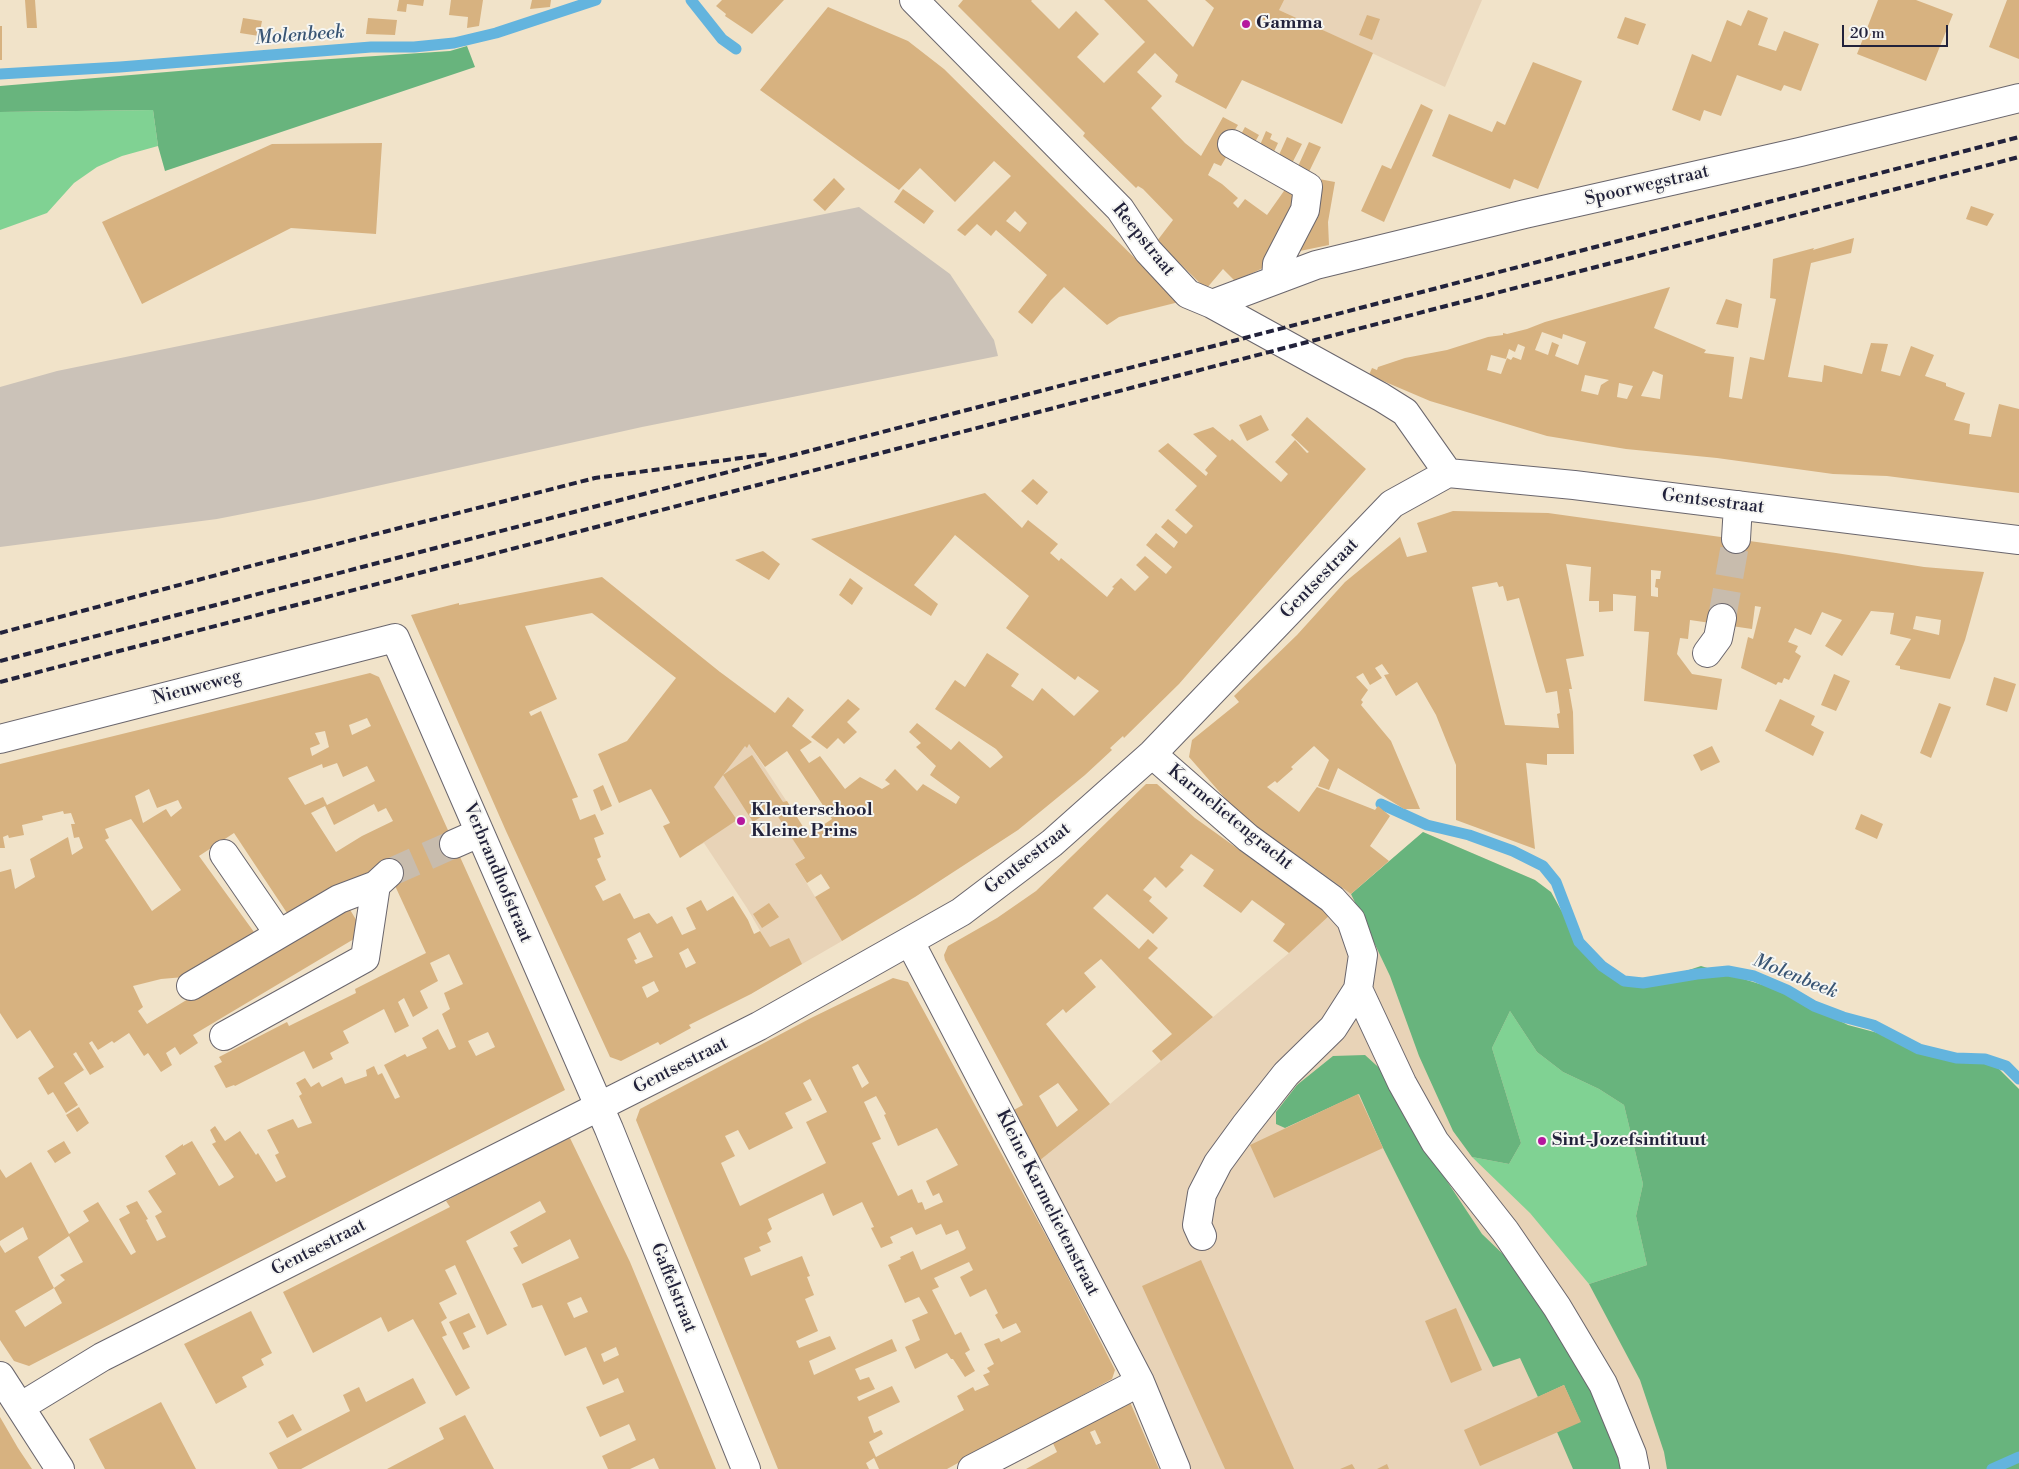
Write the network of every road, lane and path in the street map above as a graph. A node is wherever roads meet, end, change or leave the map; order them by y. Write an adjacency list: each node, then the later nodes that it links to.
1 (914, 0): 5 (street, Reepstraat)
2 (2019, 98): 4 (street, Spoorwegstraat)
3 (1232, 144): 4 (street)
4 (1276, 279): 5 (street, Spoorwegstraat)
5 (1212, 304): 6 (street, Reepstraat)
6 (1448, 473): 7 (street, Gentsestraat); 14 (street, Gentsestraat)
7 (1738, 505): 8 (street); 9 (street, Gentsestraat)
8 (1736, 539)
9 (2019, 540)
10 (1722, 618): 12 (street)
11 (395, 638): 13 (street, Nieuweweg); 15 (street, Verbrandhofstraat)
12 (1707, 653)
13 (0, 740)
14 (1152, 754): 19 (street, Gentsestraat); 21 (street, Karmelietengracht)
15 (479, 832): 16 (street); 23 (street, Verbrandhofstraat)
16 (454, 844)
17 (224, 854): 18 (street)
18 (279, 934): 20 (street); 22 (street)
19 (910, 942): 23 (street, Gentsestraat); 26 (street, Kleine Karmelietenstraat)
20 (191, 986)
21 (1358, 989): 24 (street); 32 (street)
22 (224, 1036)
23 (598, 1108): 27 (street, Gentsestraat); 29 (street, Gaffelstraat)
24 (1202, 1236)
25 (0, 1376): 27 (street)
26 (1140, 1382): 30 (street); 31 (street, Kleine Karmelietenstraat)
27 (20, 1407): 28 (street)
28 (60, 1469)
29 (746, 1469)
30 (972, 1469)
31 (1176, 1469)
32 (1635, 1469)

